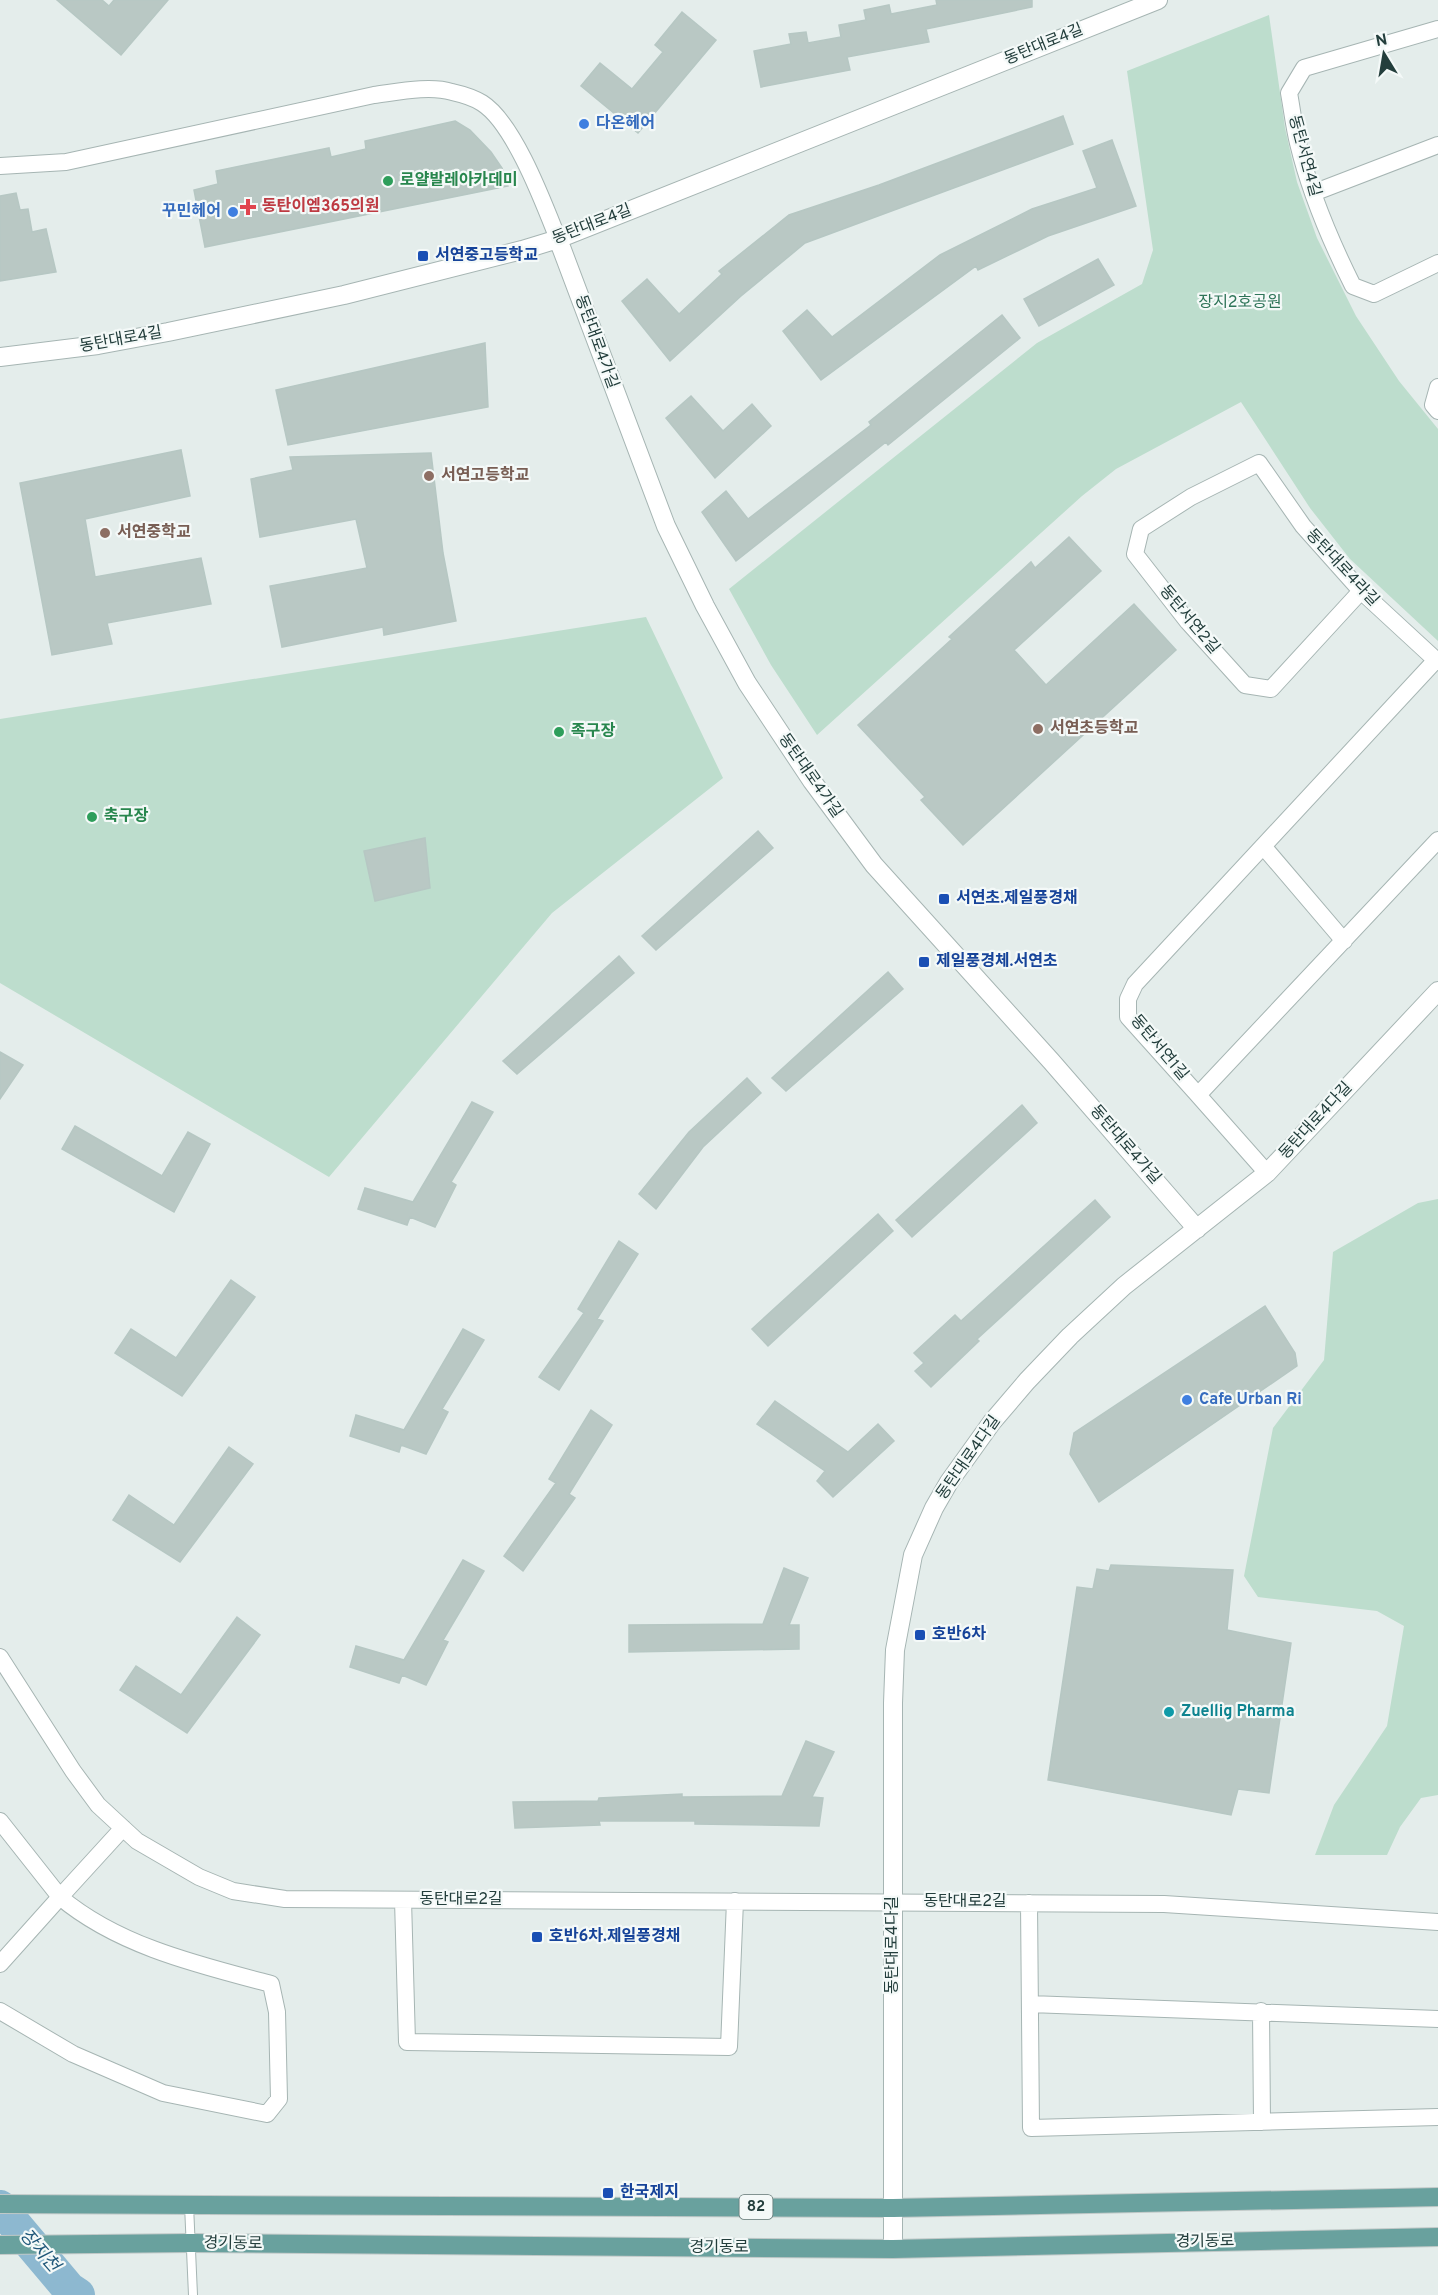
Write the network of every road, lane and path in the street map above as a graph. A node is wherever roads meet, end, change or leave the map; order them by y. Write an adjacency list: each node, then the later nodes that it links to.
1 (1158, 0): 6 (street, 동탄대로4길)
2 (1438, 29): 5 (street, 동탄서연4길)
3 (1438, 145): 5 (street)
4 (0, 166): 6 (street)
5 (1313, 193): 7 (street, 동탄서연4길)
6 (558, 239): 8 (street, 동탄대로4길); 20 (street, 동탄대로4가길)
7 (1438, 262)
8 (0, 357)
9 (1438, 387): 10 (street)
10 (1438, 411)
11 (1259, 463): 12 (street, 동탄대로4라길); 12 (street, 동탄서연2길)
12 (1361, 591): 13 (street, 동탄대로4라길)
13 (1437, 661): 15 (street, 동탄서연1길)
14 (1438, 840): 16 (street, 동탄서연1길)
15 (1263, 846): 16 (street); 18 (street, 동탄서연1길)
16 (1344, 941): 18 (street, 동탄서연1길)
17 (1438, 991): 19 (street, 동탄대로4다길)
18 (1198, 1095): 19 (street)
19 (1268, 1173): 20 (street, 동탄대로4다길)
20 (1197, 1229): 27 (street, 동탄대로4다길)
21 (0, 1657): 23 (street, 동탄대로2길)
22 (0, 1821): 24 (street)
23 (123, 1828): 24 (street); 25 (street, 동탄대로2길)
24 (60, 1897): 30 (street); 32 (street)
25 (403, 1900): 26 (street, 동탄대로2길); 26 (street)
26 (735, 1901): 27 (street, 동탄대로2길)
27 (893, 1902): 28 (street, 동탄대로2길); 40 (street, 동탄대로4다길)
28 (1029, 1903): 29 (street, 동탄대로2길); 31 (street, 동탄대로2길)
29 (1438, 1922)
30 (0, 1964)
31 (1030, 2004): 33 (street); 36 (street, 동탄대로2길)
32 (0, 2011)
33 (1261, 2011): 34 (street); 36 (street)
34 (1438, 2019)
35 (1438, 2117): 36 (street, 동탄대로2길)
36 (1262, 2122)
37 (1438, 2197): 40 (main road, 82)
38 (0, 2204): 39 (main road, 82)
39 (189, 2205): 40 (main road, 82); 42 (lane)
40 (893, 2208): 44 (street, 동탄대로4다길)
41 (1438, 2237): 44 (main road, 경기동로)
42 (190, 2243): 43 (main road, 경기동로); 44 (main road, 경기동로); 45 (lane)
43 (0, 2245)
44 (893, 2249)
45 (193, 2295)

